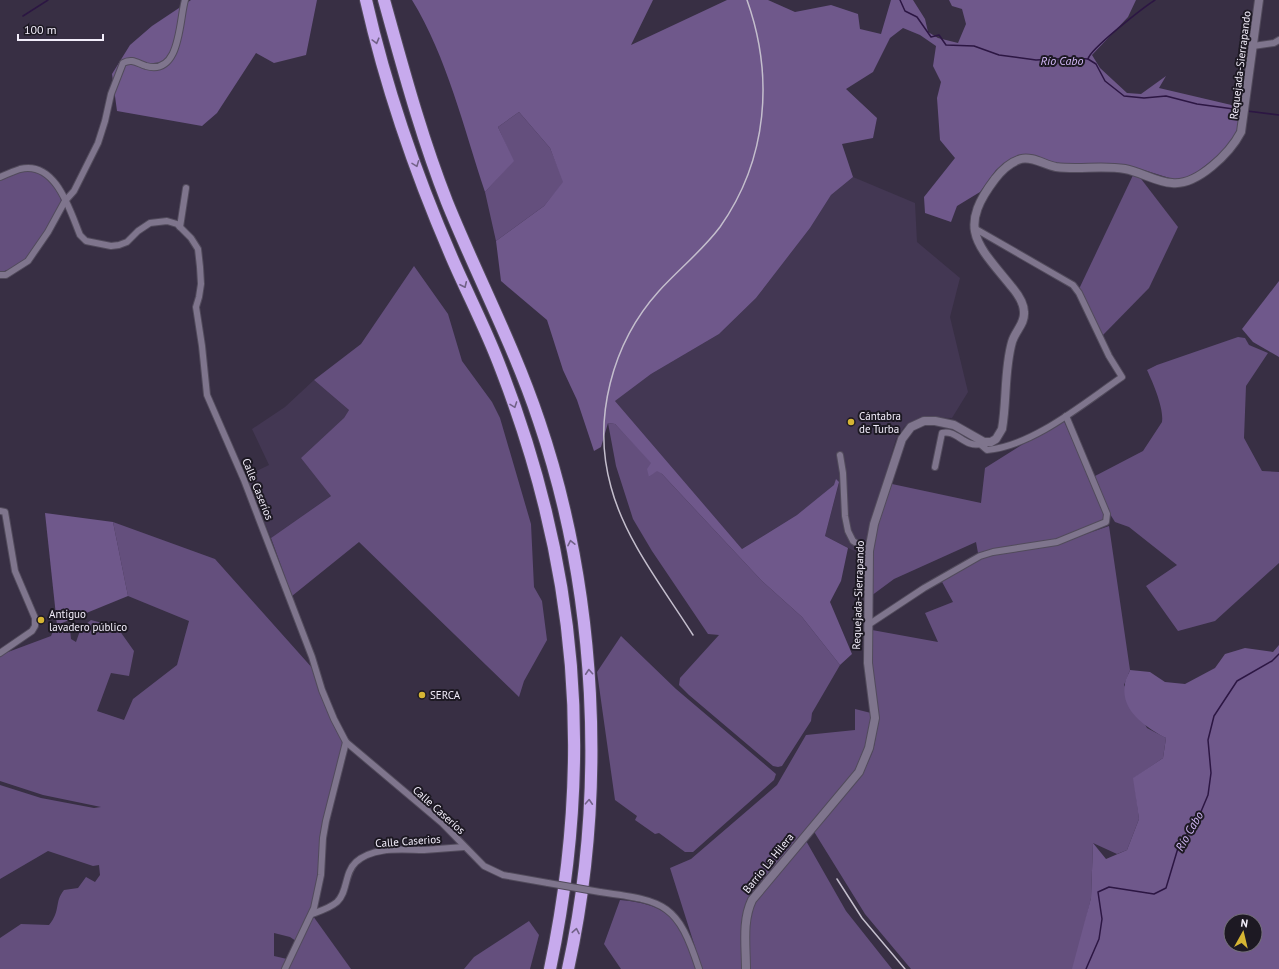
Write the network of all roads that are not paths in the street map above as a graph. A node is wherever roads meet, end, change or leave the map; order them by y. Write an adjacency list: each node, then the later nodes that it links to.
1 (185, 0): 9 (street)
2 (384, 0): 27 (highway, one-way to 2)
3 (1259, 0): 6 (street, Requejada-Sierrapando)
4 (366, 1): 26 (highway, one-way to 26)
5 (1279, 40): 6 (street)
6 (1253, 46): 11 (street, Requejada-Sierrapando)
7 (0, 177): 9 (street)
8 (186, 188): 10 (street)
9 (65, 201): 10 (street); 12 (street)
10 (180, 227): 21 (street, Calle Caseríos)
11 (974, 228): 13 (street); 14 (street, Requejada-Sierrapando)
12 (0, 275)
13 (1066, 416): 14 (street); 19 (street)
14 (980, 443): 16 (street); 18 (street, Requejada-Sierrapando)
15 (840, 455): 18 (street)
16 (935, 467)
17 (0, 511): 20 (street)
18 (869, 551): 19 (street, Requejada-Sierrapando)
19 (868, 625): 22 (street, Requejada-Sierrapando)
20 (0, 653)
21 (346, 742): 23 (street, Calle Caseríos); 24 (street)
22 (815, 823): 29 (street, Barrio La Hilera)
23 (464, 847): 24 (street, Calle Caserios); 28 (street, Calle Caseríos, bridge)
24 (312, 914): 25 (street)
25 (285, 969)
26 (550, 969)
27 (568, 969)
28 (699, 969)
29 (746, 969)

